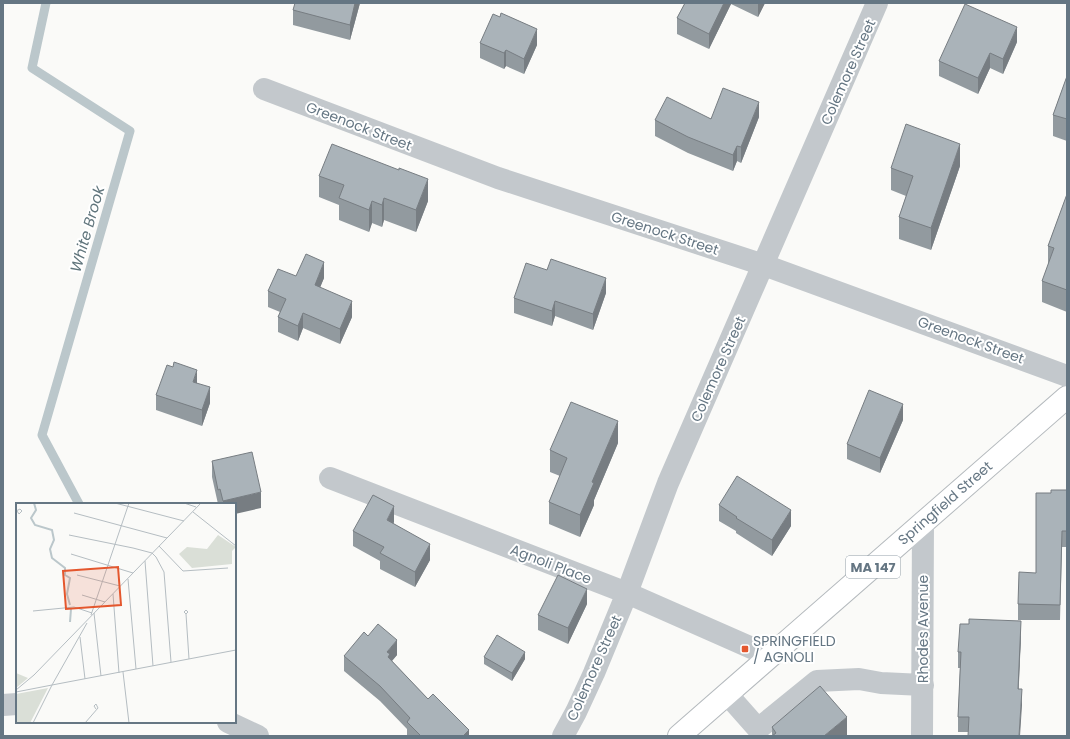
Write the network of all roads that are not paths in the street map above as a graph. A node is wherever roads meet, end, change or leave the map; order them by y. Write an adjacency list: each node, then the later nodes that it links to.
1 (878, 3): 3 (street, Colemore Street)
2 (264, 89): 3 (street, Greenock Street)
3 (764, 265): 4 (street, Greenock Street); 8 (street, Colemore Street)
4 (1067, 376)
5 (1067, 397): 7 (main road, Springfield Street / MA 147)
6 (330, 478): 8 (street, Agnoli Place)
7 (924, 522): 9 (main road, Springfield Street / MA 147); 10 (street, Rhodes Avenue)
8 (627, 593): 9 (street, Agnoli Place); 16 (street, Colemore Street)
9 (770, 656): 11 (main road, Springfield Street / MA 147)
10 (923, 685): 11 (street); 18 (street, Rhodes Avenue)
11 (727, 694): 17 (main road, Springfield Street / MA 147)
12 (16, 704): 13 (street)
13 (3, 705)
14 (230, 723): 15 (street)
15 (258, 736)
16 (563, 736)
17 (679, 736)
18 (922, 736)

